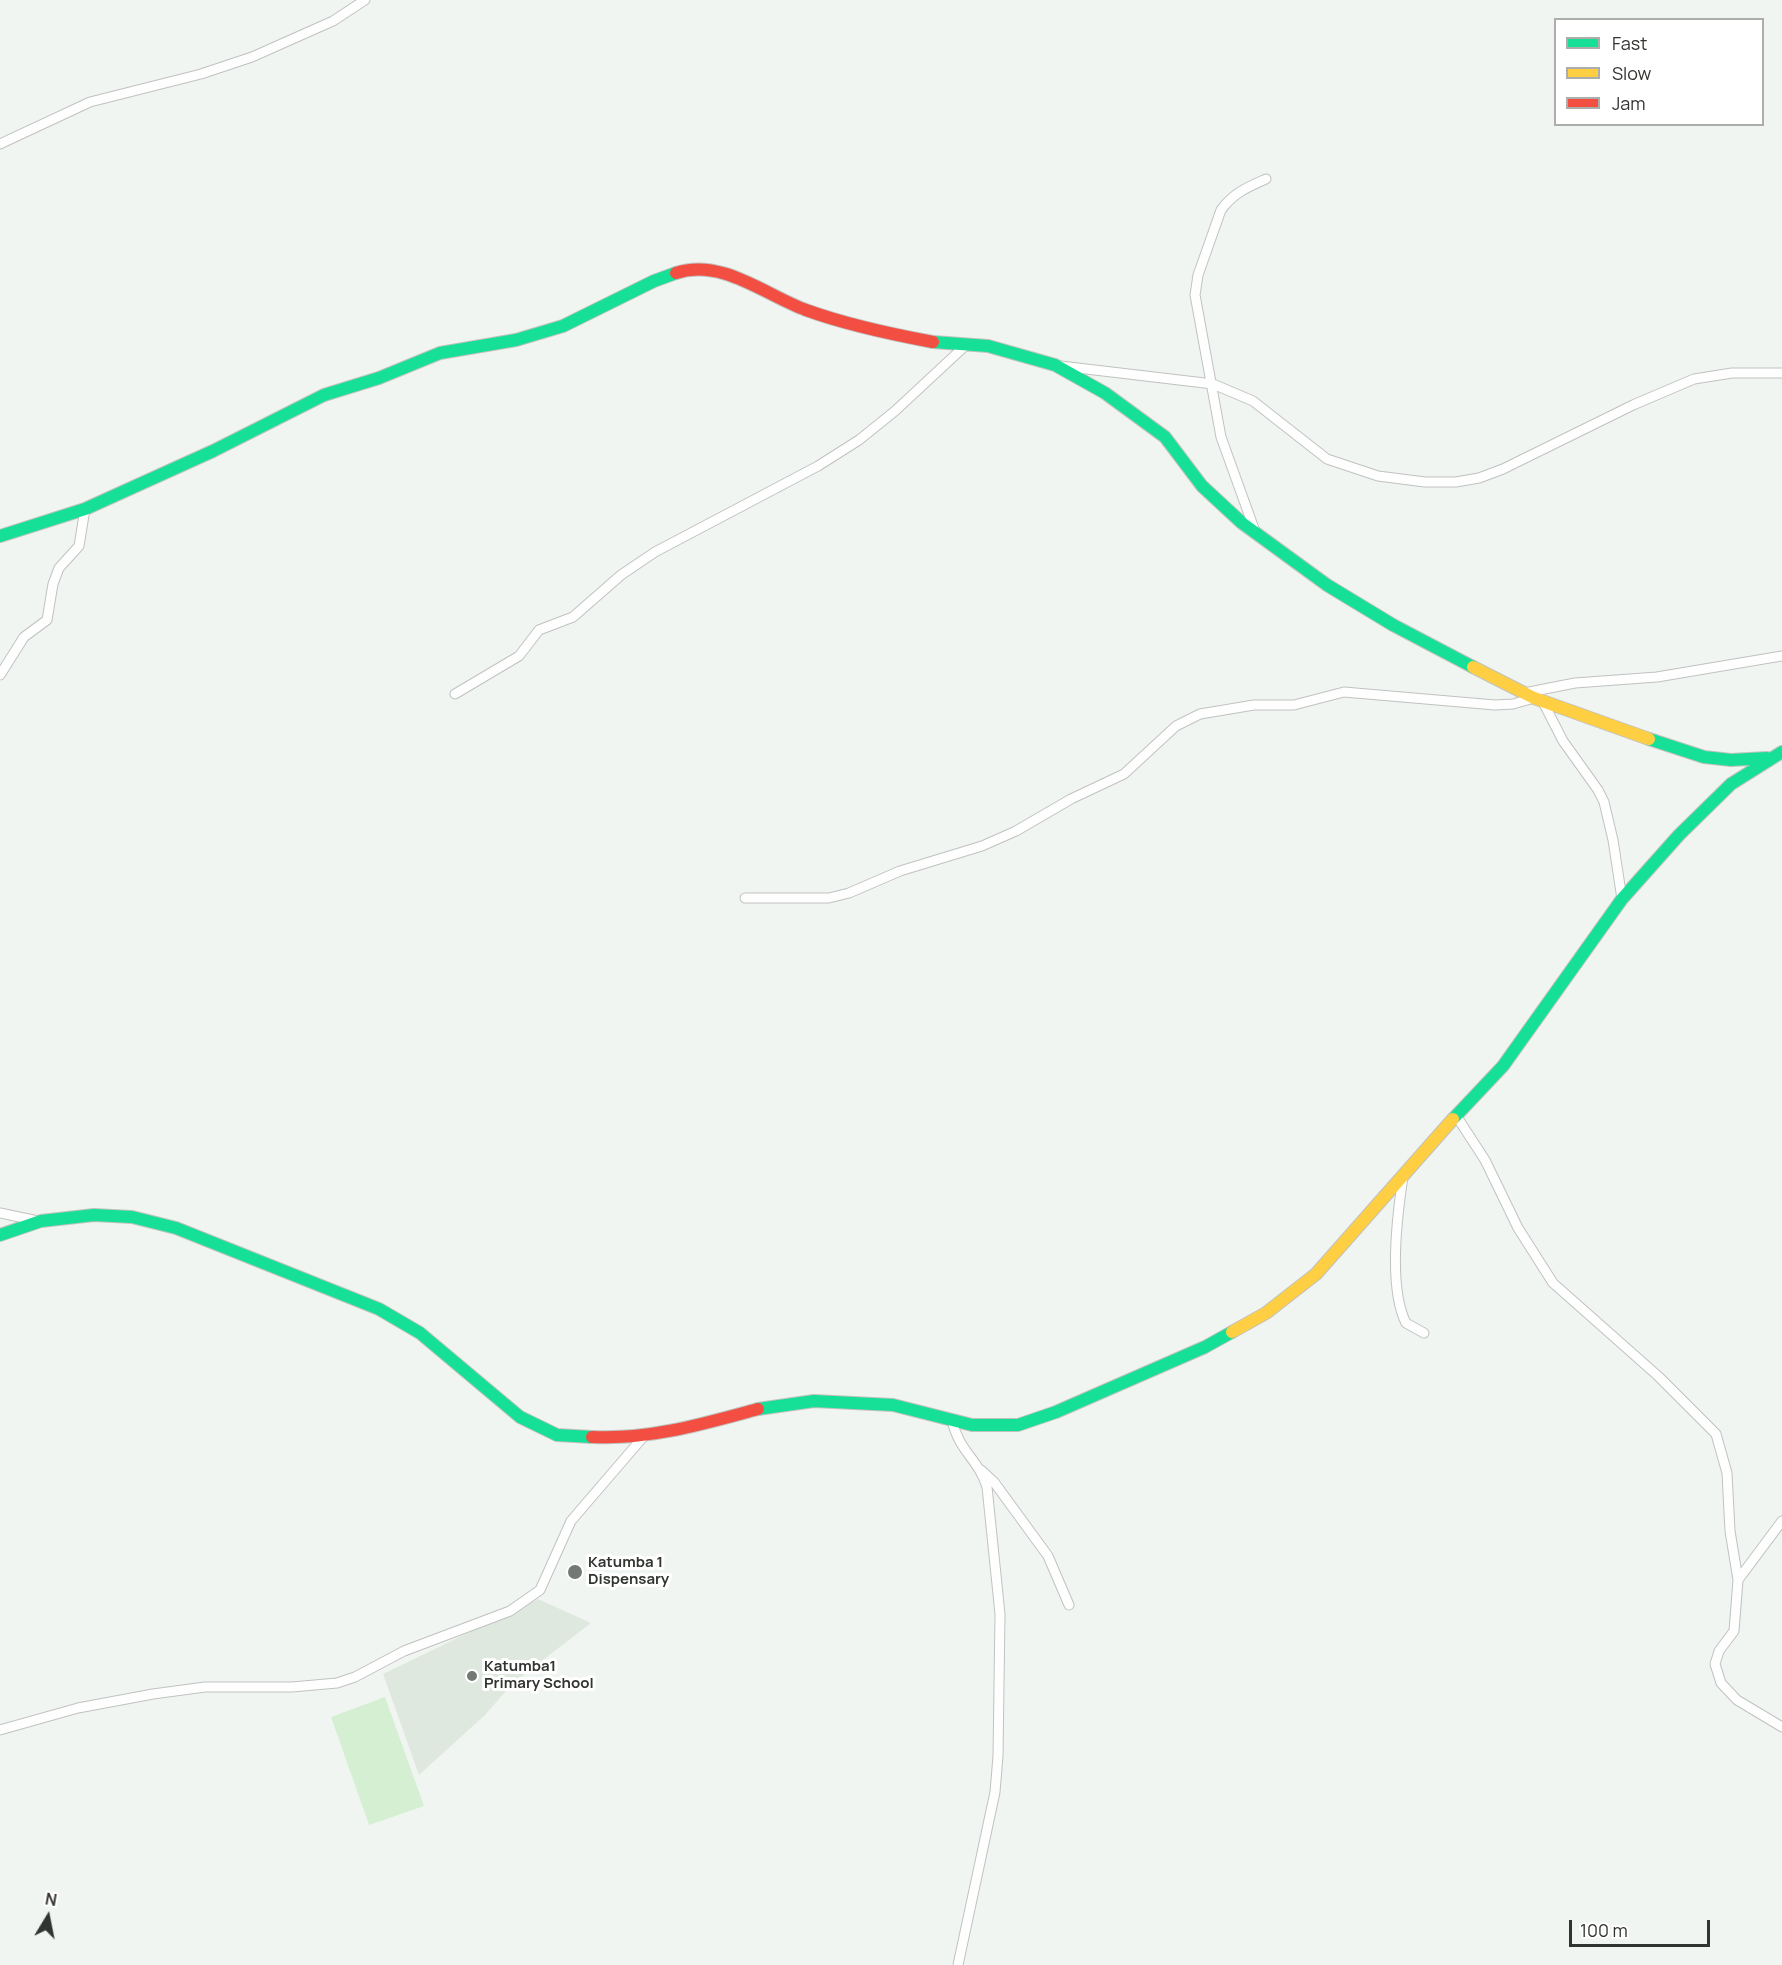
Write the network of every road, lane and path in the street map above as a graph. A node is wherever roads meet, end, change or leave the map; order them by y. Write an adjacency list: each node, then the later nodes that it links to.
1 (365, 0): 2 (street)
2 (0, 144)
3 (1266, 179): 7 (street)
4 (966, 345): 5 (street); 8 (street); 13 (street)
5 (1055, 365): 7 (street); 9 (street)
6 (1782, 373): 7 (street)
7 (1213, 384): 9 (street)
8 (85, 509): 10 (street); 12 (street)
9 (1257, 534): 14 (street)
10 (0, 536)
11 (1782, 656): 14 (street)
12 (0, 675)
13 (455, 694)
14 (1534, 698): 16 (street); 17 (street); 18 (street)
15 (1782, 752): 16 (street)
16 (1768, 758): 18 (street)
17 (745, 898)
18 (1622, 899): 19 (street)
19 (1457, 1117): 20 (street); 29 (street)
20 (1403, 1177): 24 (street); 25 (street)
21 (0, 1214): 22 (street)
22 (41, 1221): 23 (street); 26 (street)
23 (0, 1234)
24 (1424, 1333)
25 (952, 1420): 26 (street); 27 (street)
26 (644, 1436): 32 (street)
27 (981, 1470): 30 (street); 33 (street)
28 (1782, 1521): 29 (street)
29 (1738, 1580): 31 (street)
30 (1069, 1605)
31 (1782, 1728)
32 (0, 1730)
33 (958, 1965)

